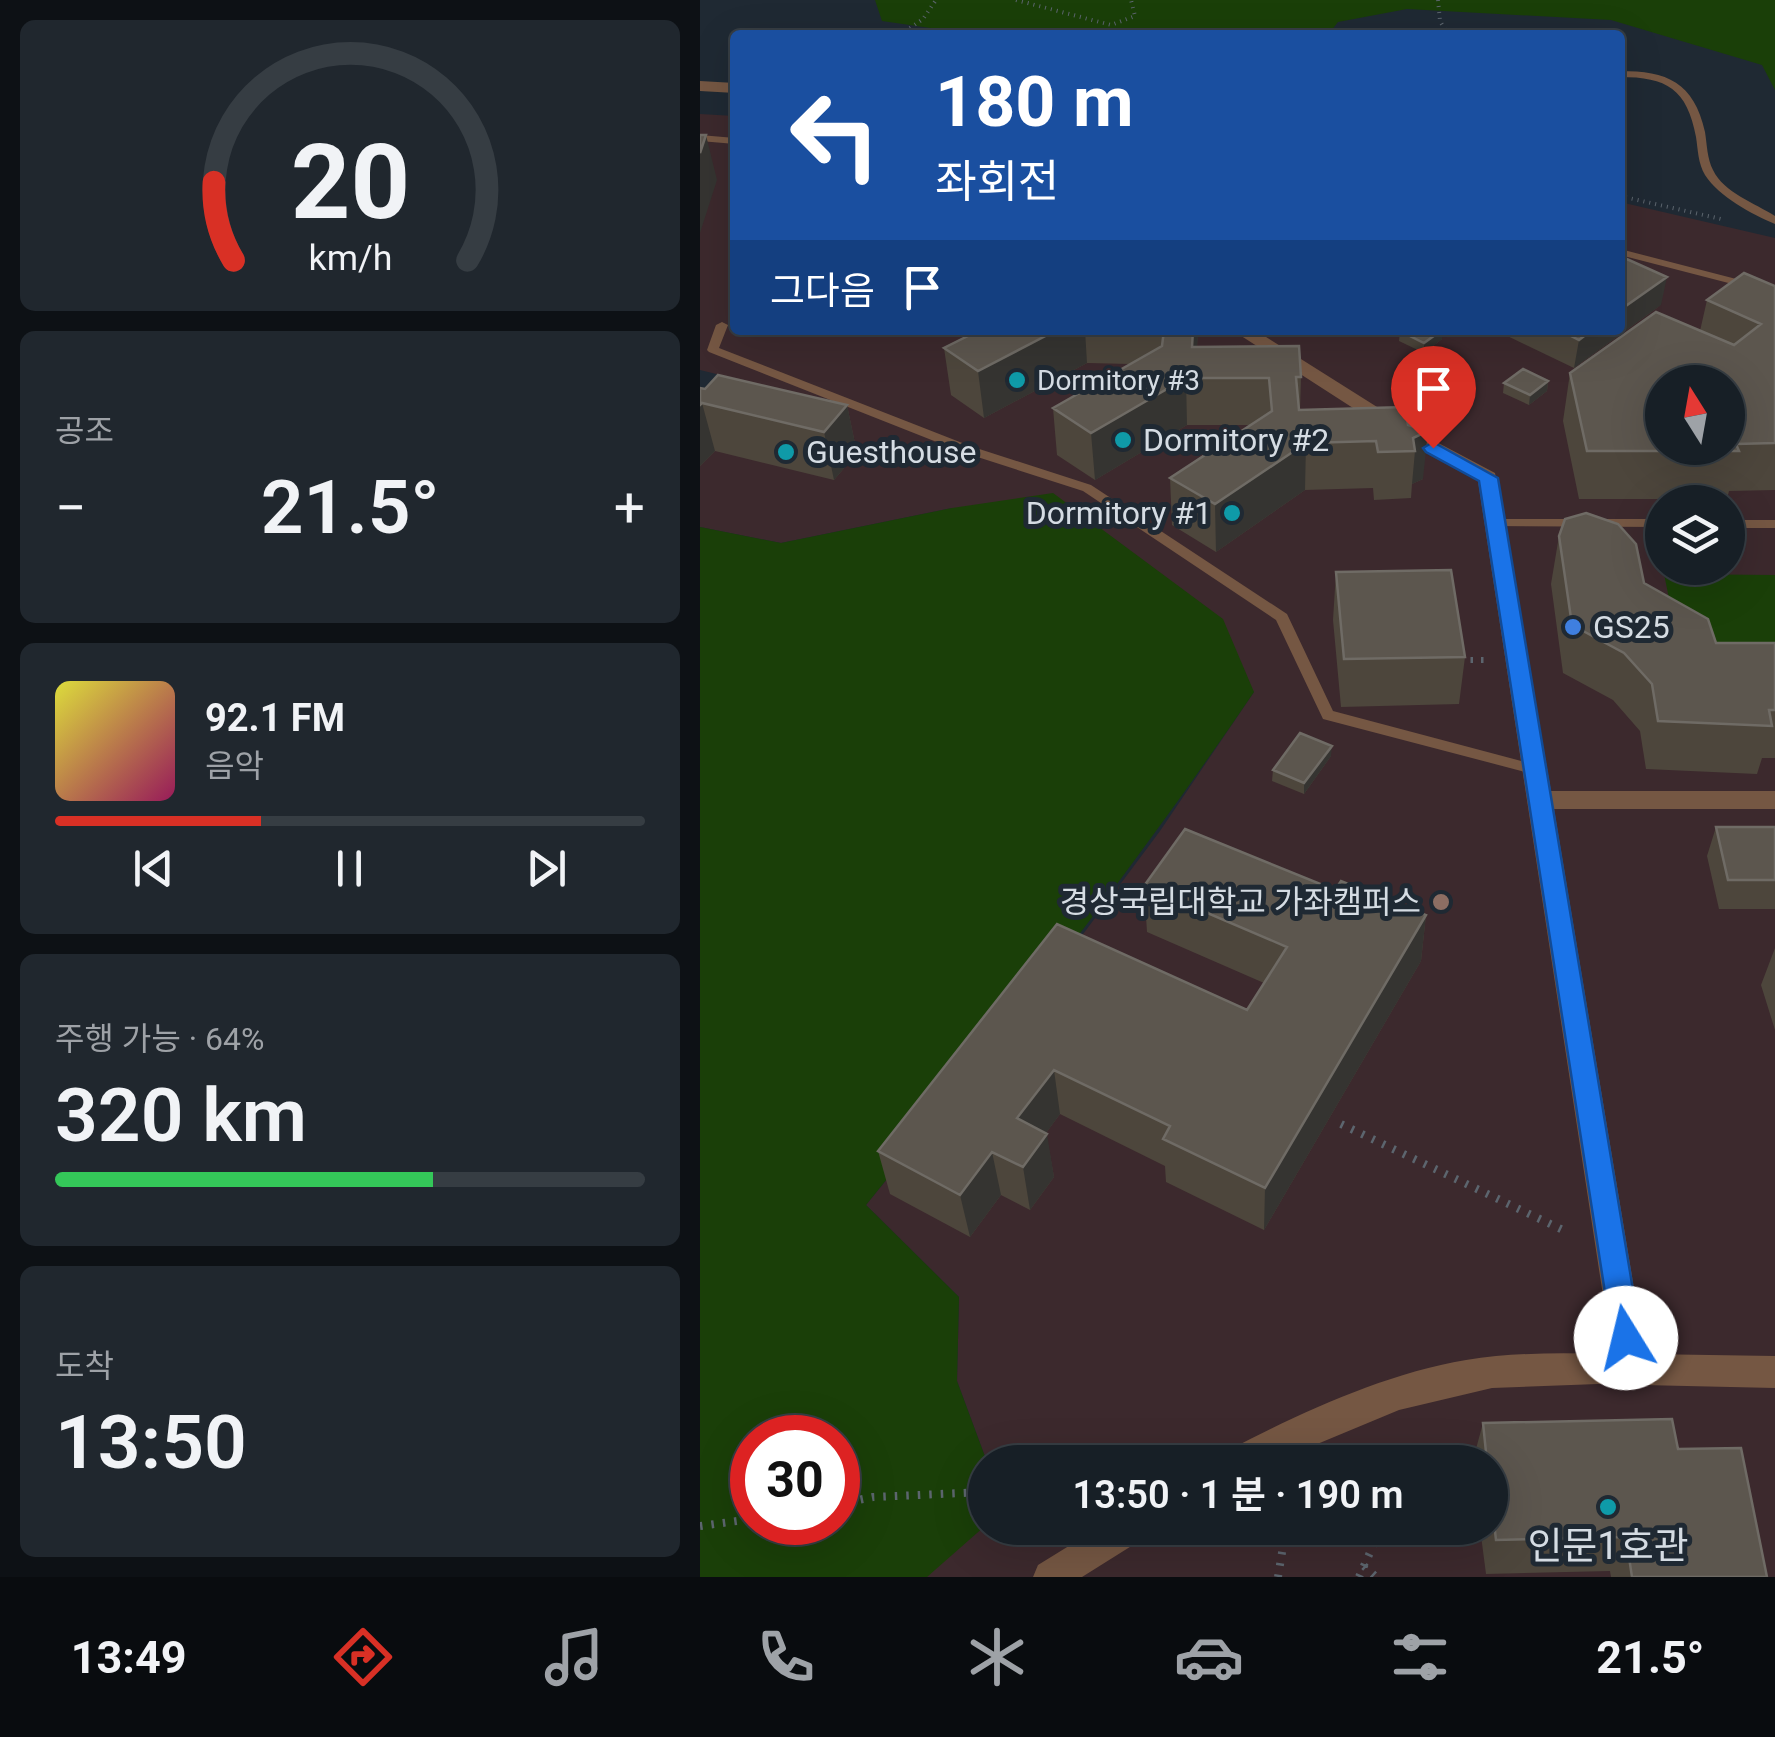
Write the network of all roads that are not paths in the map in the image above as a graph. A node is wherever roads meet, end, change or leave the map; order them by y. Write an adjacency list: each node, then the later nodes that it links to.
1 (1625, 74): 6 (lane)
2 (700, 86): 3 (street)
3 (730, 88)
4 (700, 138): 5 (lane)
5 (730, 141)
6 (1775, 222)
7 (1625, 253): 8 (lane)
8 (1775, 292)
9 (722, 325): 15 (lane)
10 (1250, 335): 11 (street)
11 (1494, 523): 12 (lane); 15 (street)
12 (1645, 524)
13 (1745, 524): 14 (lane)
14 (1775, 524)
15 (1533, 769): 16 (street)
16 (1538, 800): 17 (street); 18 (street)
17 (1775, 800)
18 (1631, 1370): 19 (street); 20 (street)
19 (1775, 1372)
20 (1271, 1445)
21 (1102, 1545): 22 (street)
22 (1050, 1577)

